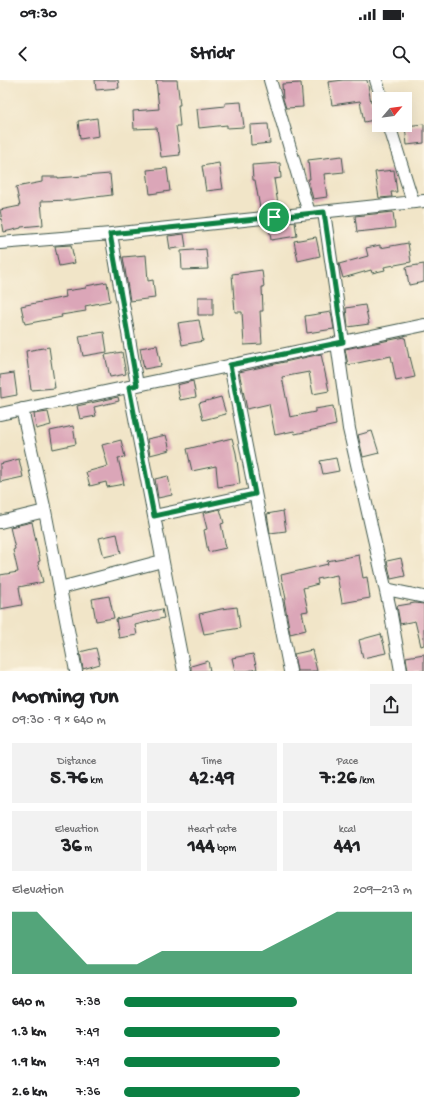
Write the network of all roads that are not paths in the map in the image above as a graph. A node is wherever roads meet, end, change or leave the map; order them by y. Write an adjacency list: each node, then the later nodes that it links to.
1 (270, 80): 7 (street)
2 (376, 80): 3 (street)
3 (380, 92)
4 (392, 132): 5 (street)
5 (418, 202): 6 (street)
6 (324, 212): 7 (street); 11 (street)
7 (309, 213): 8 (street)
8 (110, 234): 9 (street); 13 (street)
9 (0, 243)
10 (424, 325): 11 (street)
11 (340, 342): 12 (street); 22 (street)
12 (230, 365): 13 (street); 16 (street)
13 (133, 386): 14 (street); 18 (street)
14 (22, 409): 15 (street); 17 (street)
15 (0, 414)
16 (255, 494): 18 (street); 26 (street)
17 (45, 511): 19 (street); 21 (street)
18 (154, 516): 20 (street)
19 (0, 522)
20 (162, 561): 21 (street); 25 (street)
21 (60, 588): 24 (street)
22 (386, 589): 23 (street); 27 (street)
23 (424, 597)
24 (76, 671)
25 (184, 671)
26 (290, 671)
27 (401, 671)

